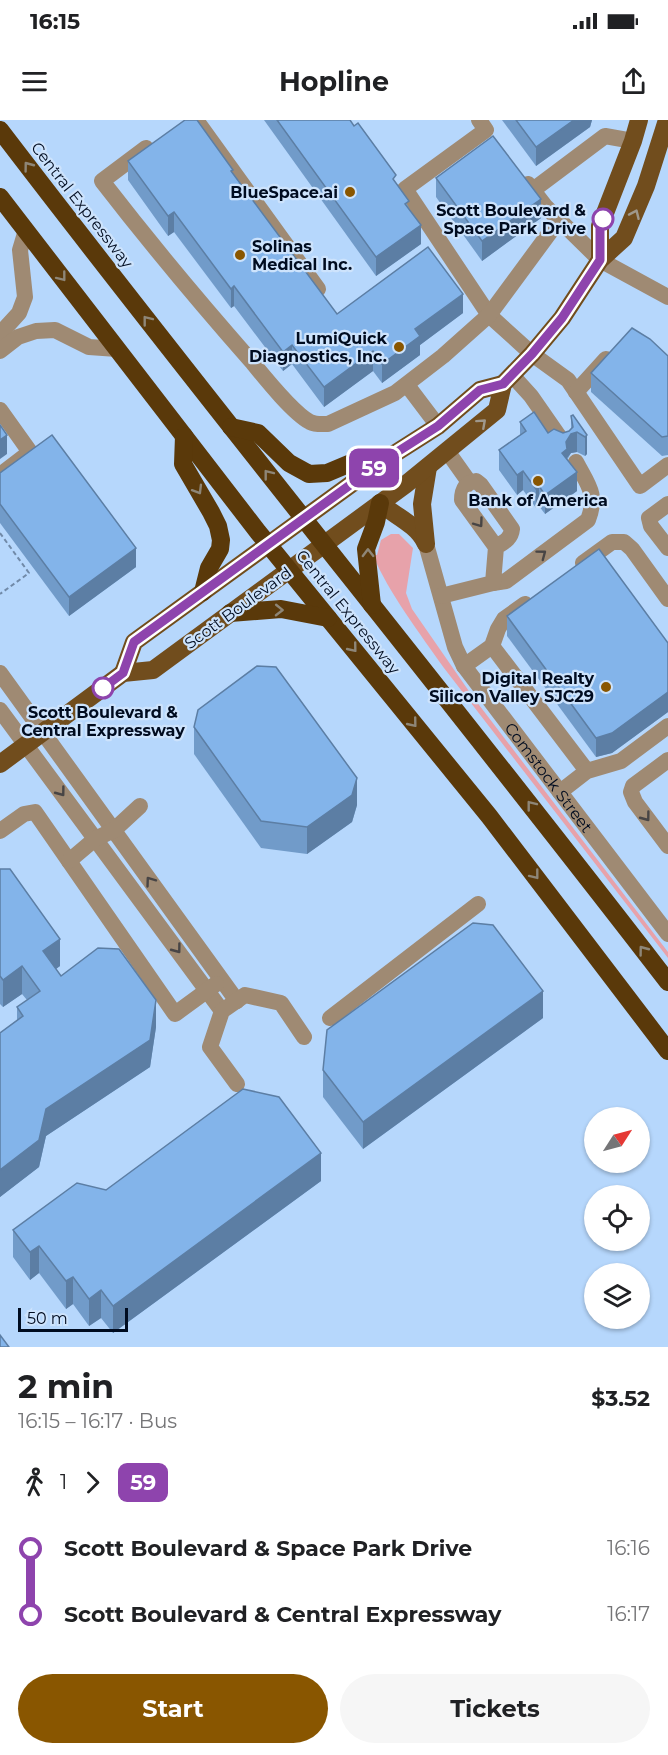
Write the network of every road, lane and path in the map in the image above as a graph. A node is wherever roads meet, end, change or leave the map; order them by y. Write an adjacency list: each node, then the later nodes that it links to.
1 (189, 120): 16 (street)
2 (639, 120): 6 (main road)
3 (667, 120): 14 (main road, Scott Boulevard, one-way to 3)
4 (483, 125): 8 (street); 17 (street)
5 (0, 130): 28 (highway, Central Expressway, one-way to 5)
6 (633, 141): 10 (street); 14 (main road)
7 (156, 142): 24 (street)
8 (498, 144)
9 (519, 172): 10 (street)
10 (533, 190): 12 (street)
11 (0, 197): 13 (highway, Central Expressway)
12 (559, 220): 14 (street); 17 (street)
13 (26, 230): 18 (street); 19 (highway, Central Expressway, one-way to 19)
14 (600, 260): 15 (street); 22 (main road, Scott Boulevard)
15 (668, 297)
16 (327, 302)
17 (489, 315): 22 (street); 24 (street)
18 (0, 334)
19 (117, 349): 21 (street); 29 (highway, Central Expressway)
20 (614, 349): 25 (street)
21 (0, 351)
22 (532, 354): 23 (main road, Scott Boulevard); 25 (street)
23 (507, 380): 27 (main road, Scott Boulevard); 30 (street); 31 (main road, Scott Boulevard, one-way to 23)
24 (407, 385): 27 (street)
25 (576, 392): 34 (street)
26 (0, 410): 36 (street)
27 (438, 426): 32 (main road, Scott Boulevard)
28 (231, 427): 32 (highway); 40 (highway, Central Expressway, one-way to 28)
29 (184, 436): 43 (highway, Central Expressway); 50 (highway, one-way to 50)
30 (563, 442)
31 (447, 451): 35 (main road, Scott Boulevard); 37 (street)
32 (383, 461): 40 (main road, Scott Boulevard)
33 (576, 462): 49 (street, one-way to 33)
34 (668, 465)
35 (428, 467): 38 (main road, Scott Boulevard); 42 (main road)
36 (0, 475)
37 (469, 482): 45 (street, one-way to 45); 45 (street)
38 (380, 503): 42 (main road); 44 (main road, Scott Boulevard); 55 (highway, one-way to 38)
39 (668, 504): 46 (street)
40 (304, 520): 43 (main road, Scott Boulevard); 44 (highway, Central Expressway)
41 (0, 533): 51 (path)
42 (426, 544): 53 (street, Comstock Street)
43 (268, 545): 47 (highway, Central Expressway); 50 (main road, Scott Boulevard)
44 (324, 545): 47 (main road, Scott Boulevard); 55 (highway, Central Expressway)
45 (496, 547): 49 (street)
46 (668, 548)
47 (289, 570): 56 (main road, Scott Boulevard); 57 (highway, Central Expressway)
48 (567, 574): 54 (street)
49 (493, 583): 53 (street)
50 (203, 592): 60 (main road, Scott Boulevard)
51 (0, 594)
52 (540, 594): 58 (street)
53 (441, 596): 59 (street, Comstock Street)
54 (668, 599)
55 (372, 605): 79 (highway, Central Expressway, one-way to 55)
56 (230, 614): 57 (highway, one-way to 57); 60 (main road, Scott Boulevard)
57 (328, 618): 85 (highway, Central Expressway, one-way to 85)
58 (492, 646): 59 (street); 68 (street)
59 (464, 666): 69 (street, Comstock Street)
60 (123, 673): 64 (main road)
61 (0, 674): 64 (street)
62 (0, 710): 65 (street)
63 (668, 726): 68 (street)
64 (44, 733): 65 (main road); 71 (street)
65 (26, 745): 67 (main road); 73 (street, one-way to 73)
66 (668, 760): 74 (street, one-way to 74)
67 (0, 764)
68 (587, 771): 69 (street)
69 (560, 792): 77 (street, Comstock Street)
70 (140, 806): 71 (street)
71 (114, 830): 73 (street); 78 (street, one-way to 71)
72 (0, 831): 75 (street)
73 (96, 839): 75 (street); 80 (street, one-way to 80)
74 (668, 846)
75 (69, 861): 80 (street)
76 (478, 904): 83 (street)
77 (668, 934)
78 (221, 980): 80 (street); 81 (street)
79 (668, 982)
80 (207, 990): 82 (street)
81 (237, 1001): 82 (street); 84 (street)
82 (222, 1011): 86 (street)
83 (330, 1018)
84 (304, 1036)
85 (668, 1051)
86 (237, 1084)

